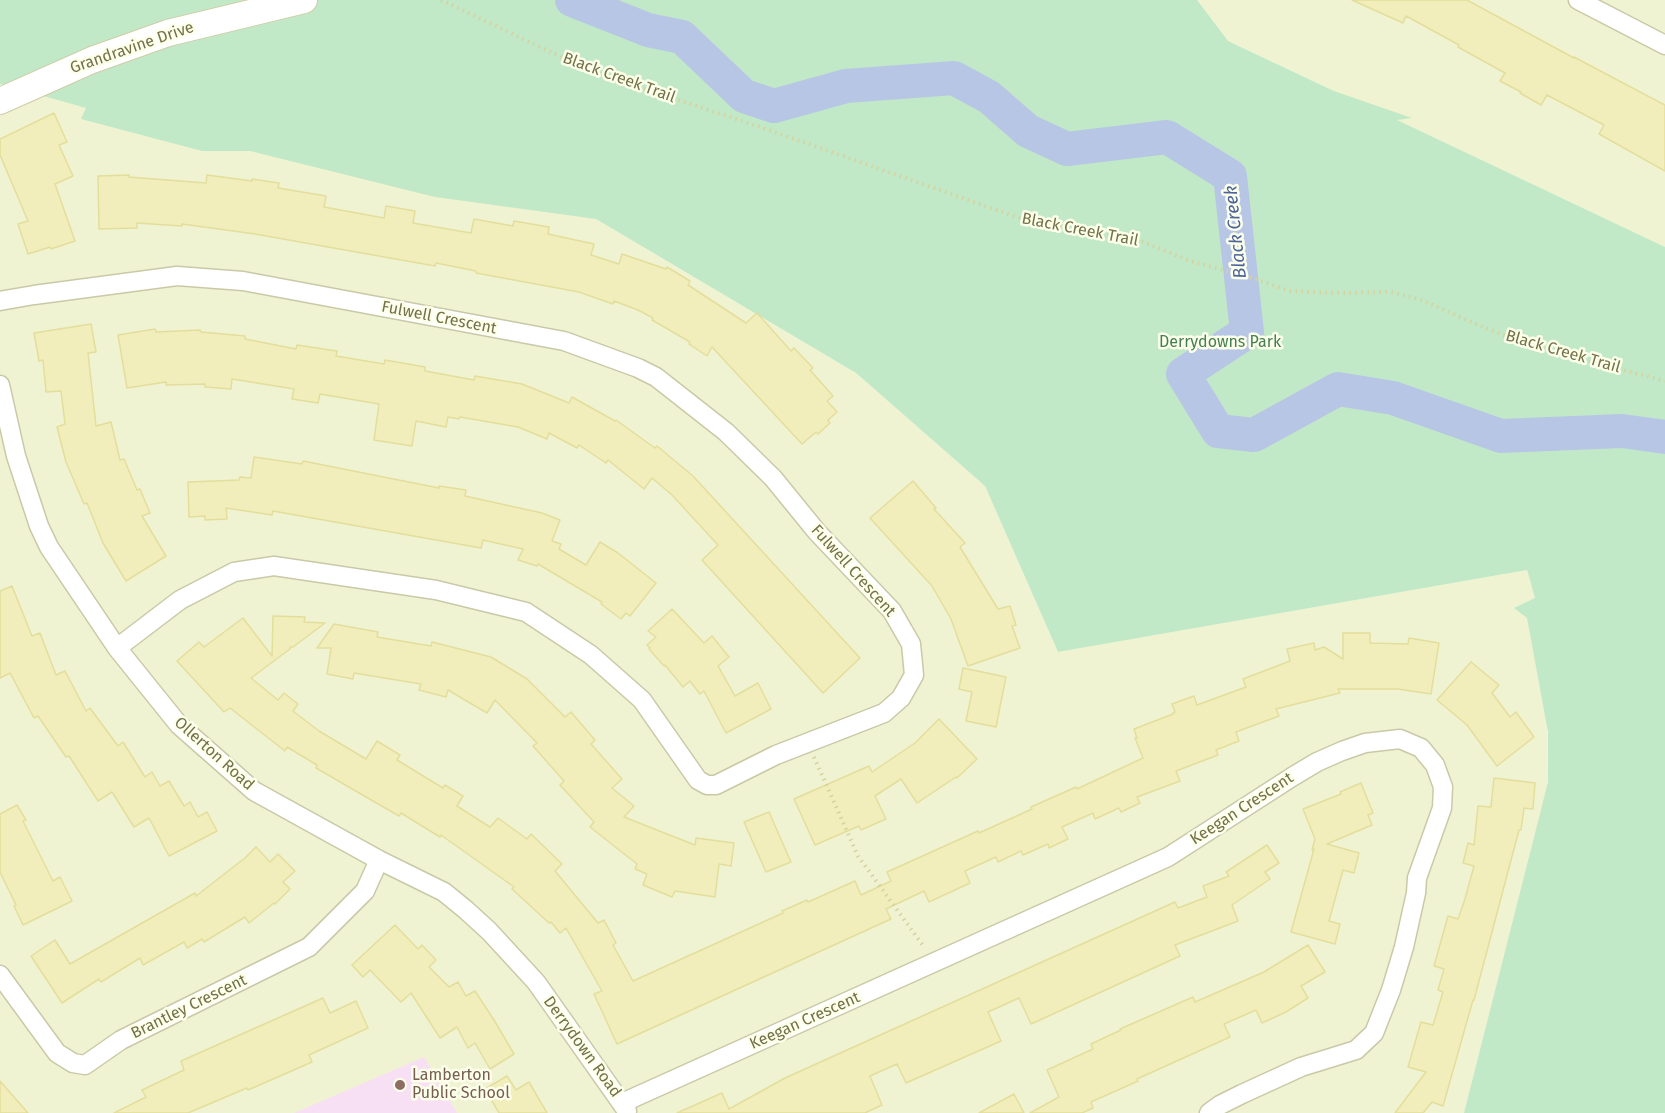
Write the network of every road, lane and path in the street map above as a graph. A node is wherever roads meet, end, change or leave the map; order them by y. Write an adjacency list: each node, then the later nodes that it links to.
1 (303, 0): 5 (street, Grandravine Drive)
2 (441, 0): 7 (path, Black Creek Trail)
3 (1578, 0): 4 (street)
4 (1665, 45)
5 (0, 101)
6 (0, 301): 11 (street, Fulwell Crescent)
7 (1665, 381)
8 (0, 385): 9 (street, Ollerton Road)
9 (8, 458): 10 (street, Ollerton Road)
10 (117, 648): 11 (street, Fulwell Crescent); 12 (street, Ollerton Road)
11 (808, 743): 13 (path)
12 (379, 860): 14 (street, Brantley Crescent); 15 (street, Ollerton Road)
13 (935, 962): 16 (street, Keegan Crescent); 17 (street, Keegan Crescent)
14 (0, 975)
15 (536, 982): 16 (street, Derrydown Road)
16 (625, 1108)
17 (1209, 1113)

